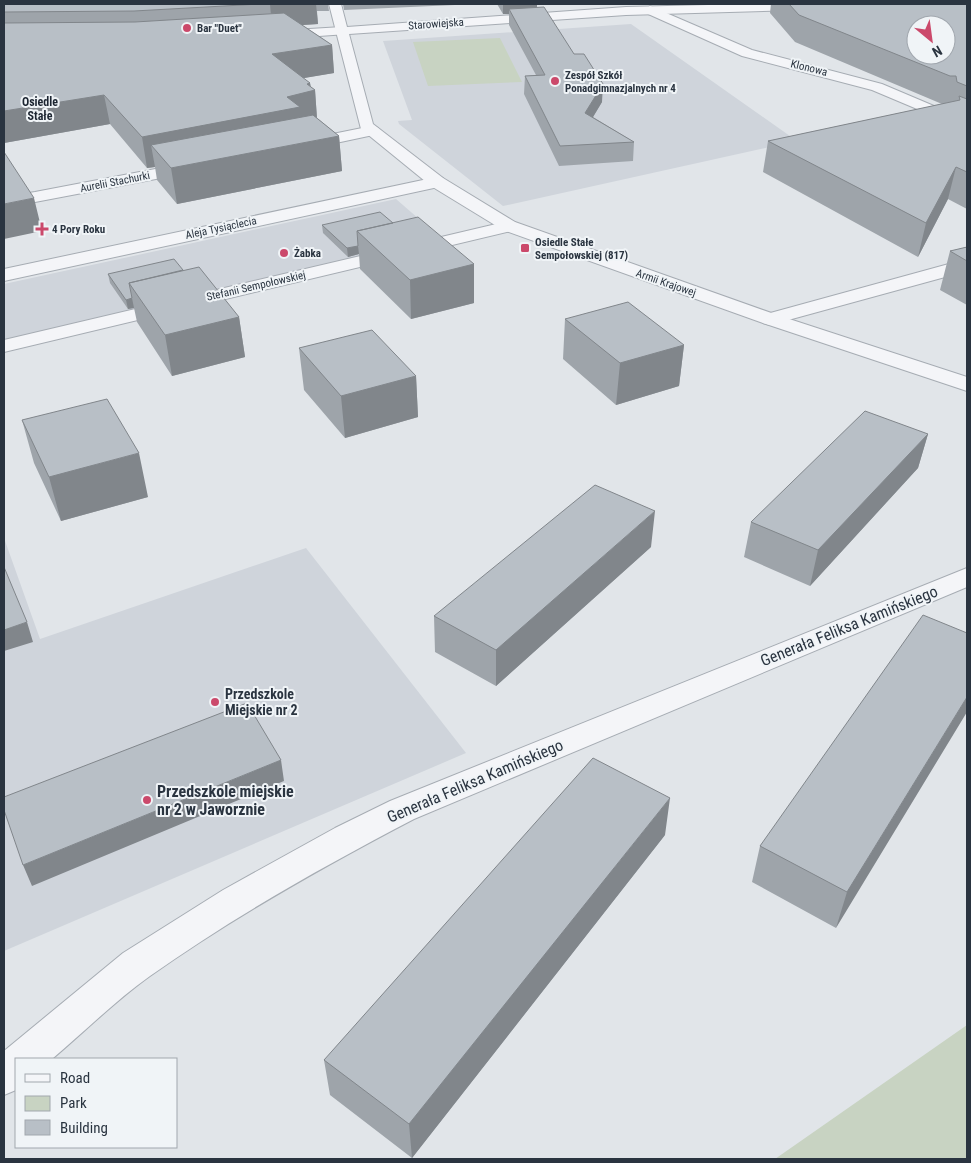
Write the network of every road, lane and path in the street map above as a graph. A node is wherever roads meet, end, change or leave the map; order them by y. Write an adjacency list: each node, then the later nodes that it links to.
1 (335, 4): 4 (street, Armii Krajowej)
2 (869, 4): 3 (street, Starowiejska)
3 (650, 10): 4 (street, Starowiejska); 6 (street, Klonowa)
4 (342, 31): 5 (street, Starowiejska); 7 (street, Armii Krajowej)
5 (265, 36)
6 (967, 125)
7 (372, 131): 8 (street); 10 (street, Armii Krajowej)
8 (283, 148)
9 (207, 164): 11 (street, Aurelii Stachurki)
10 (437, 182): 12 (street, Armii Krajowej); 14 (street, Aleja Tysiąclecia)
11 (35, 197)
12 (509, 226): 15 (street, Armii Krajowej); 16 (street, Stefanii Sempołowskiej)
13 (967, 265): 15 (street)
14 (4, 275)
15 (770, 320): 17 (street, Armii Krajowej)
16 (4, 346)
17 (967, 384)
18 (967, 577): 19 (street, Generała Feliksa Kamińskiego)
19 (24, 1058)
20 (15, 1066): 21 (street)
21 (4, 1076)

